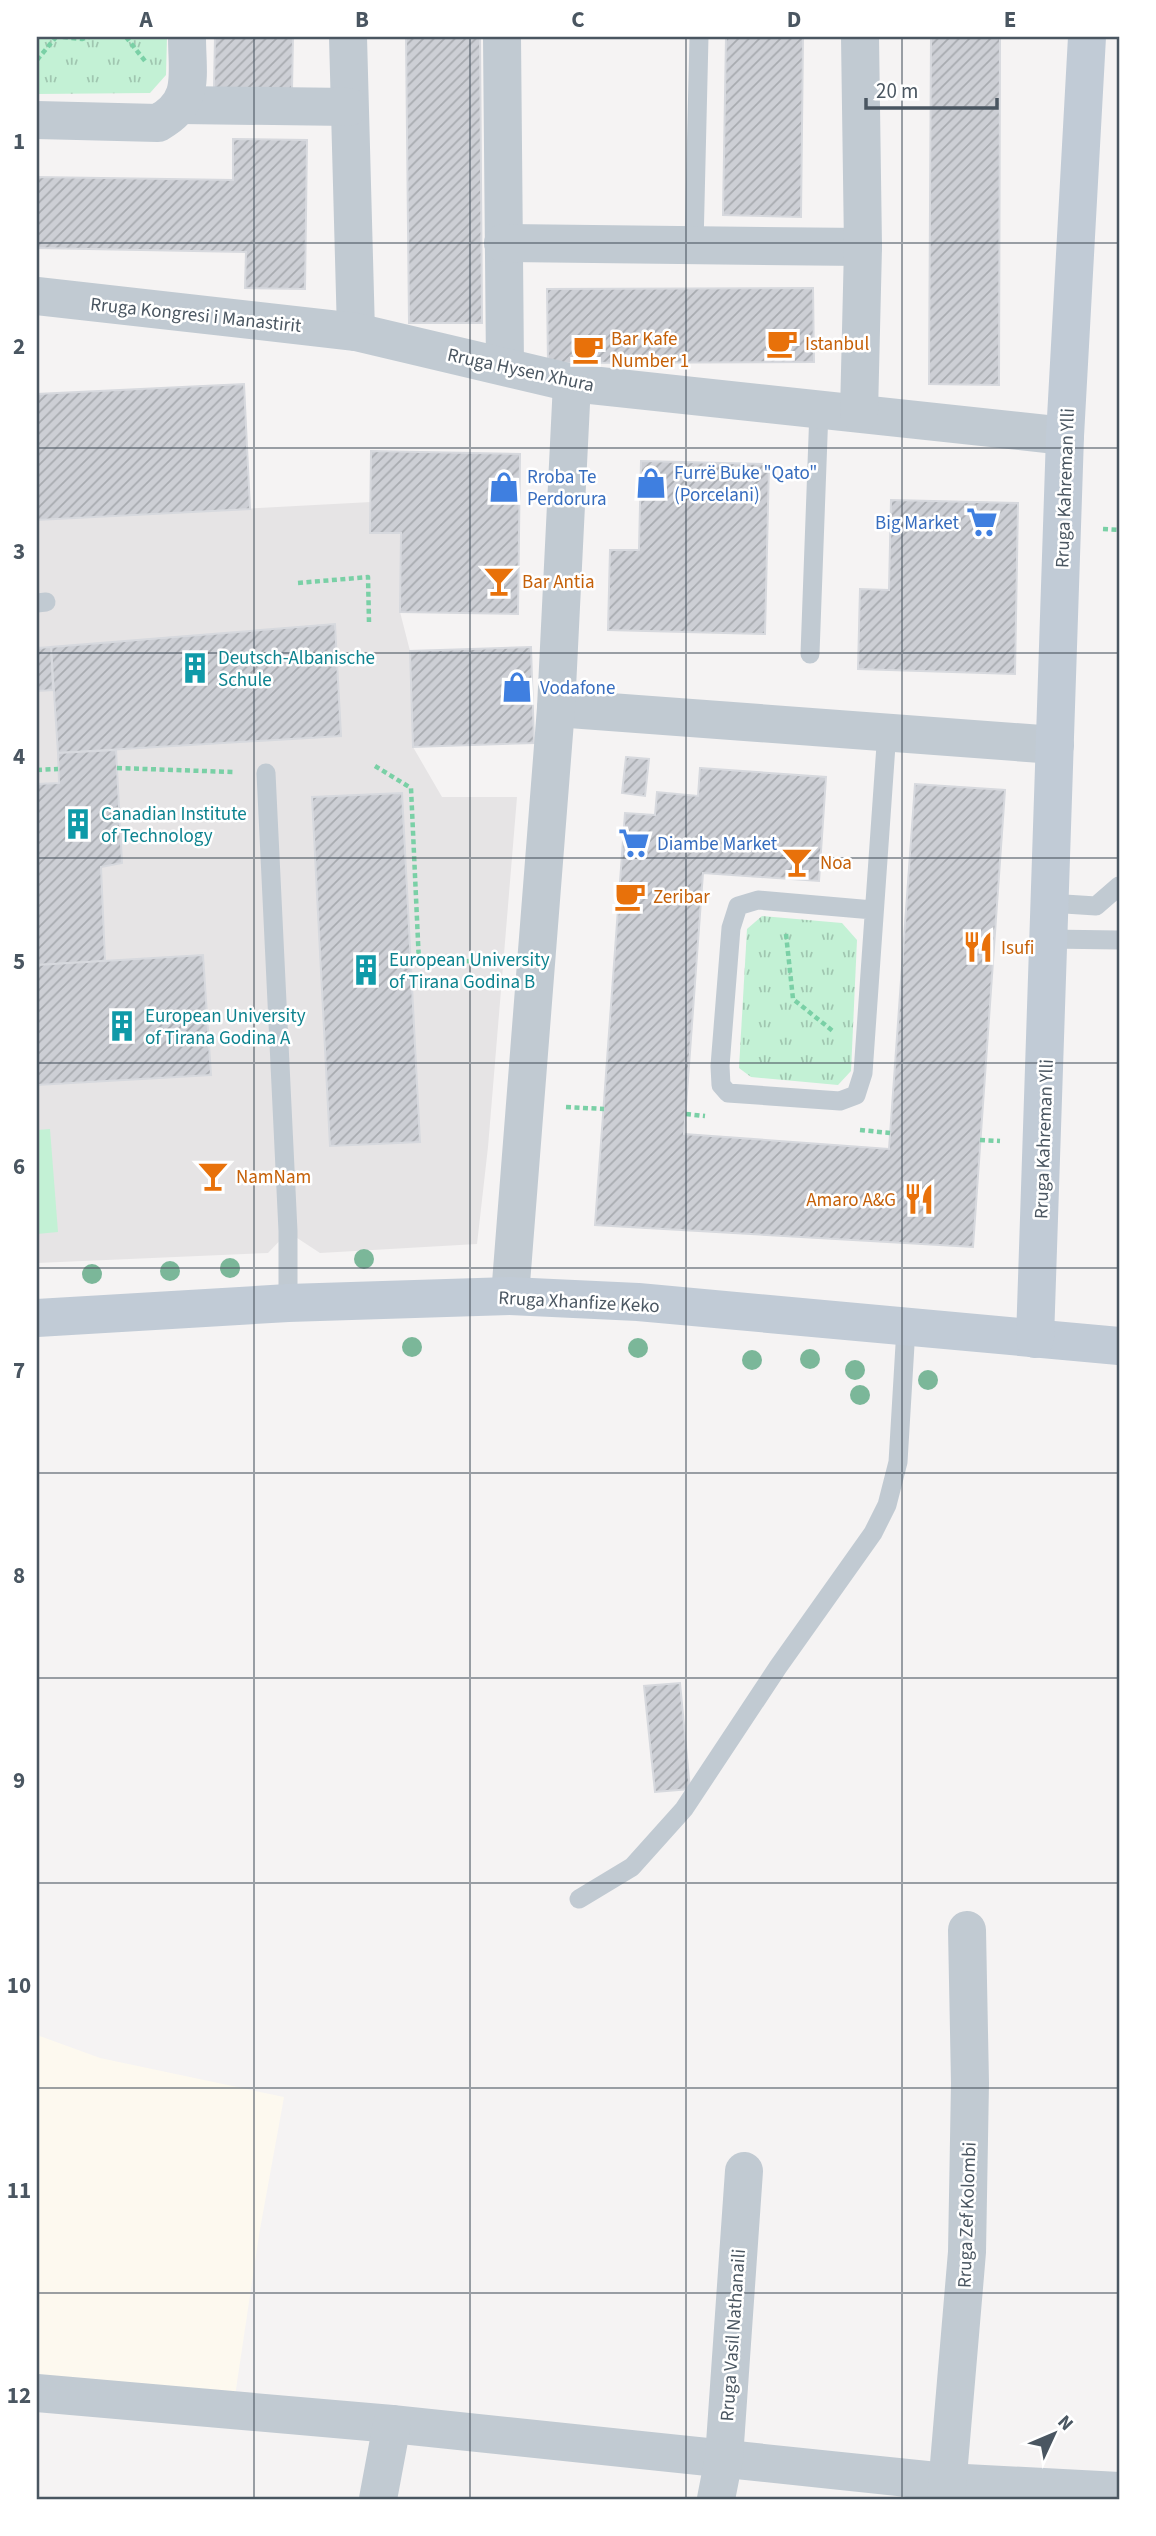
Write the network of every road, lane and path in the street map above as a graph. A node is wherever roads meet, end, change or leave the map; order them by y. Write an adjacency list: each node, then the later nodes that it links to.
1 (56, 37): 10 (path)
2 (63, 37): 3 (path)
3 (89, 37)
4 (187, 37): 11 (street)
5 (348, 37): 12 (street)
6 (502, 37): 14 (street)
7 (699, 37): 15 (lane)
8 (860, 37): 16 (street)
9 (1087, 37): 23 (street, Rruga Kahreman Ylli)
10 (37, 60)
11 (181, 106): 12 (street); 13 (street)
12 (349, 107): 18 (street)
13 (37, 120)
14 (503, 243): 15 (street); 19 (street)
15 (694, 245): 16 (street)
16 (863, 247): 22 (street)
17 (37, 296): 18 (street, Rruga Kongresi i Manastirit)
18 (356, 332): 19 (street, Rruga Hysen Xhura)
19 (505, 366): 20 (street, Rruga Hysen Xhura)
20 (572, 383): 21 (street, Rruga Hysen Xhura); 27 (street)
21 (819, 410): 22 (street, Rruga Hysen Xhura); 26 (lane)
22 (859, 413): 23 (street, Rruga Hysen Xhura)
23 (1065, 436): 29 (street, Rruga Kahreman Ylli)
24 (298, 583): 25 (path)
25 (369, 622)
26 (810, 654)
27 (556, 708): 28 (street); 42 (street)
28 (887, 731): 29 (street); 37 (lane)
29 (1055, 745): 38 (street, Rruga Kahreman Ylli)
30 (375, 766): 40 (path)
31 (117, 768): 34 (path)
32 (58, 769): 33 (path)
33 (37, 770)
34 (265, 773): 43 (lane)
35 (1119, 886): 38 (lane)
36 (782, 902): 37 (lane); 41 (path); 41 (lane)
37 (873, 909): 41 (lane)
38 (1048, 921): 39 (lane); 46 (street, Rruga Kahreman Ylli)
39 (1119, 940)
40 (470, 961)
41 (864, 1057)
42 (510, 1296): 43 (street, Rruga Xhanfize Keko); 45 (street, Rruga Xhanfize Keko)
43 (288, 1303): 44 (street, Rruga Xhanfize Keko)
44 (37, 1318)
45 (906, 1328): 46 (street, Rruga Xhanfize Keko); 48 (lane)
46 (1035, 1339): 47 (street, Rruga Xhanfize Keko)
47 (1119, 1346)
48 (579, 1899)
49 (967, 1930): 54 (street, Rruga Zef Kolombi)
50 (744, 2171): 53 (street, Rruga Vasil Nathanaili)
51 (37, 2393): 52 (street)
52 (392, 2424): 53 (street); 56 (street)
53 (724, 2458): 54 (street); 57 (street, Rruga Vasil Nathanaili)
54 (946, 2491): 55 (street)
55 (1119, 2491)
56 (378, 2499)
57 (716, 2499)

